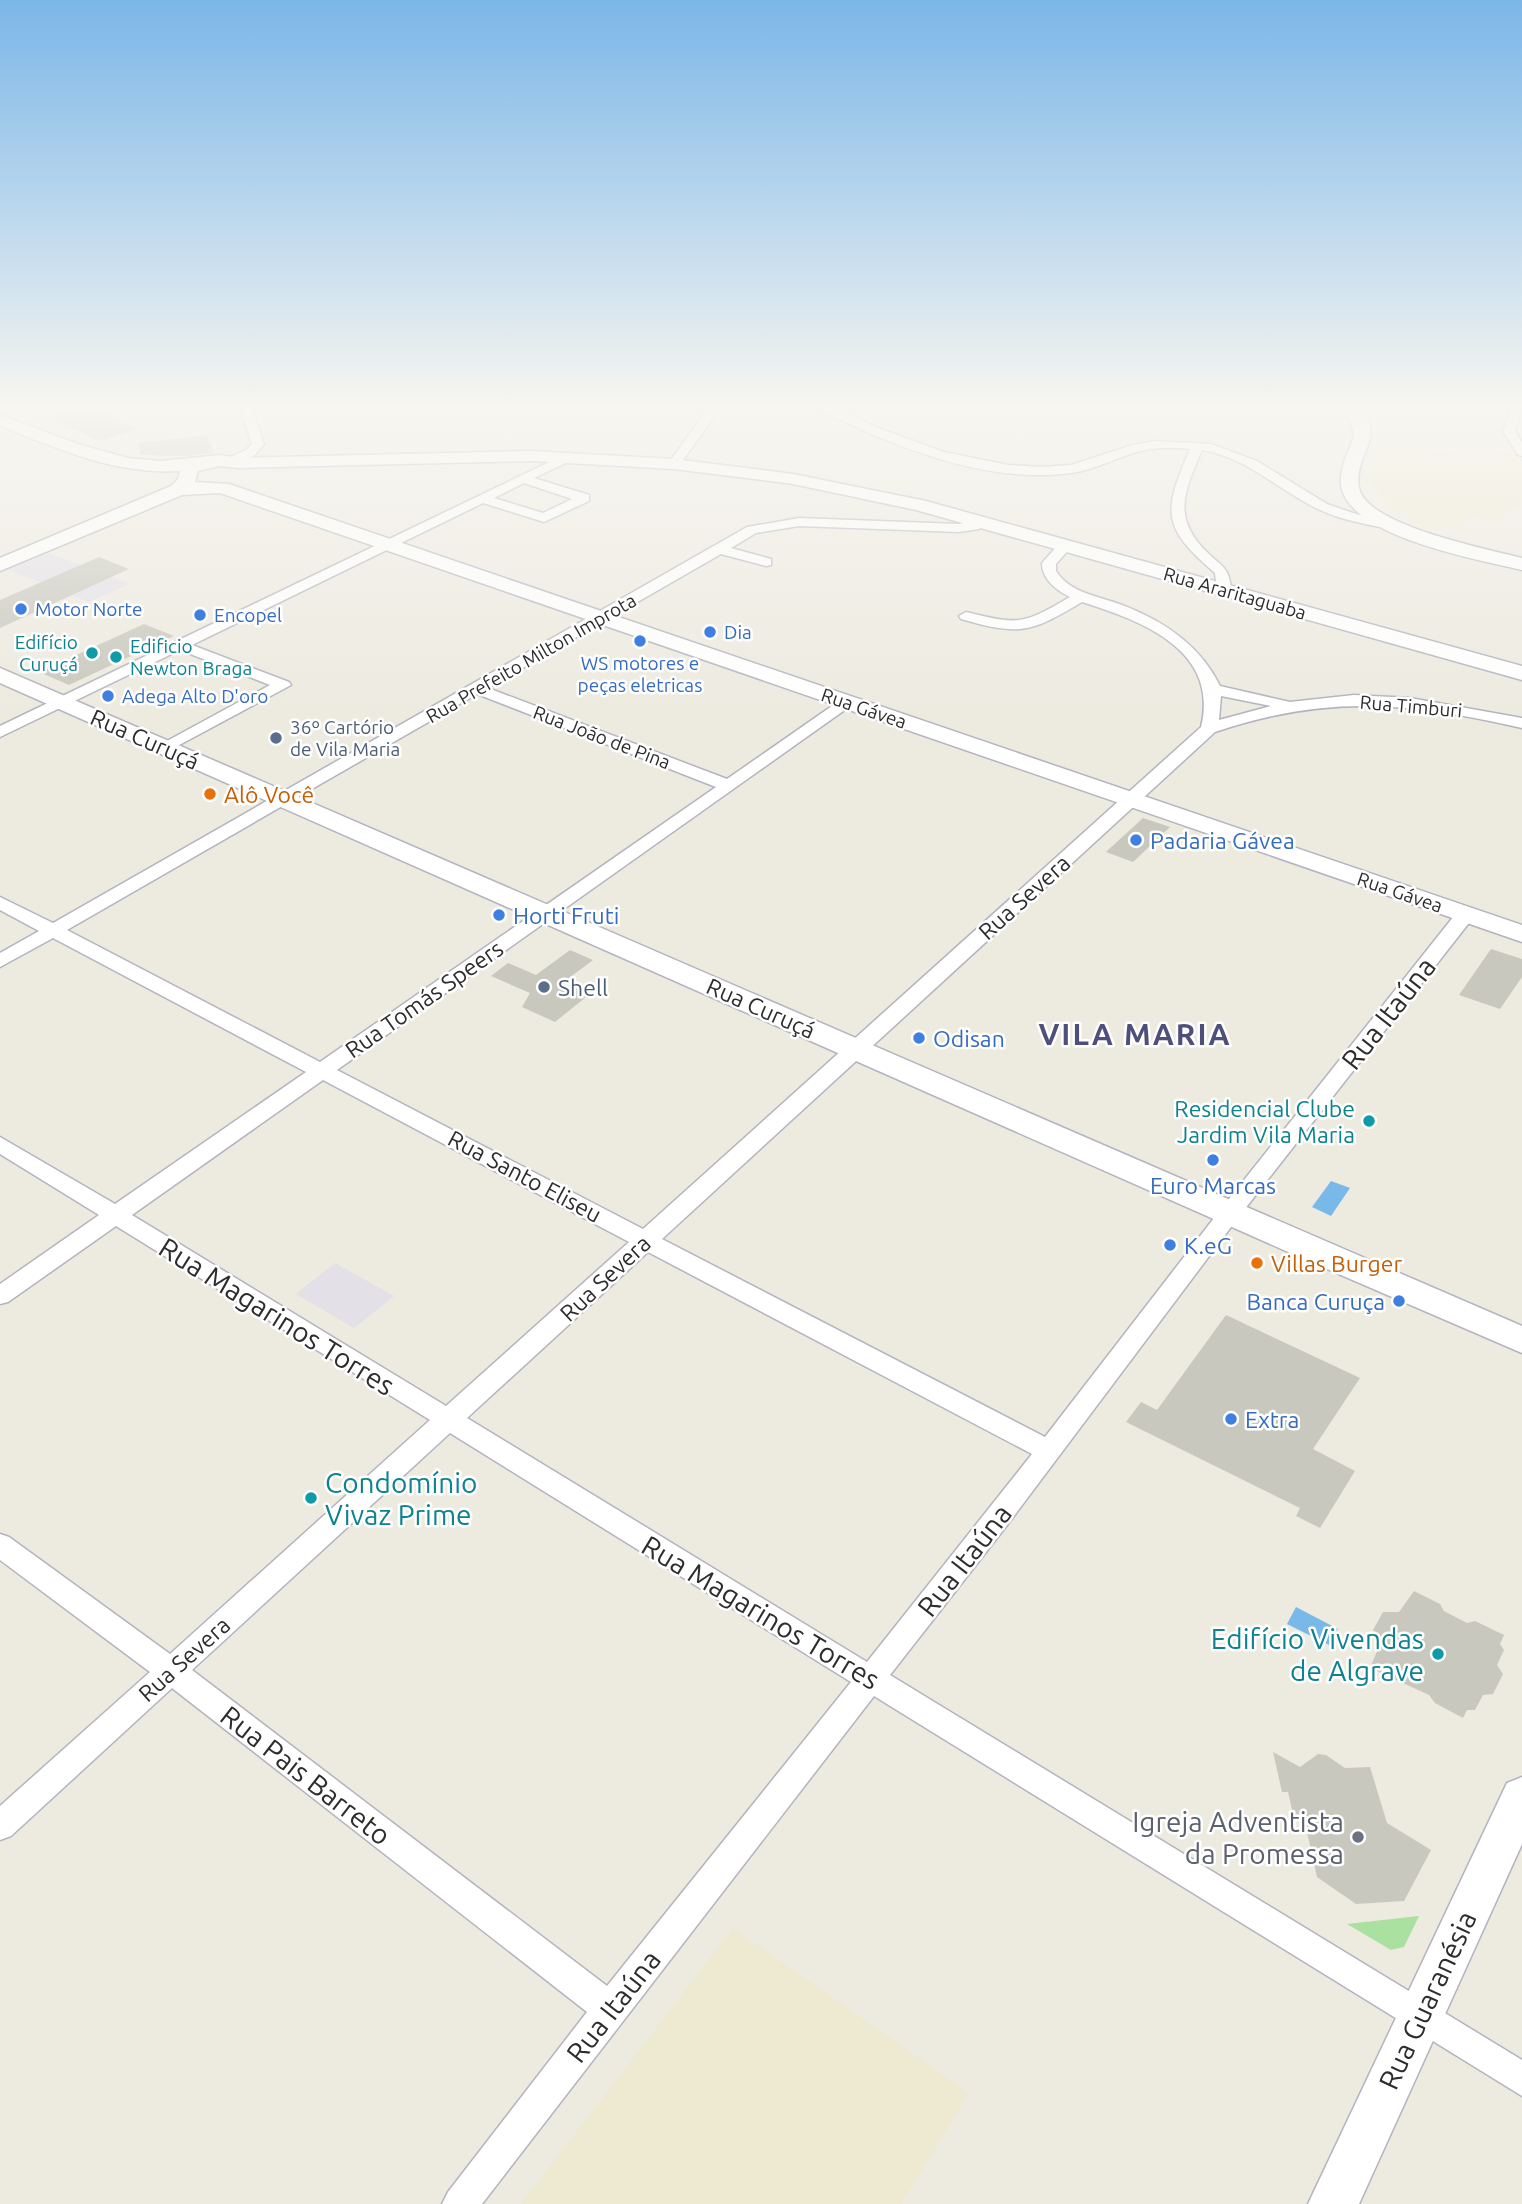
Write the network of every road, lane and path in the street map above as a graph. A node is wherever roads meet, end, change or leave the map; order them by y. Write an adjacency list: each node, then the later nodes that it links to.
1 (140, 506): 17 (street)
2 (300, 506): 12 (street, Rua Gávea)
3 (470, 506): 12 (street)
4 (506, 506): 5 (street)
5 (568, 506)
6 (917, 506): 10 (street, Rua Araritaguaba)
7 (1177, 506): 18 (street)
8 (1322, 506): 11 (street)
9 (1361, 506): 11 (street)
10 (980, 523): 13 (street, Rua Araritaguaba); 14 (street, Rua Prefeito Milton Improta)
11 (1390, 526): 16 (street)
12 (387, 545): 21 (street, Rua Gávea); 22 (street)
13 (1065, 546): 18 (street, Rua Araritaguaba); 19 (street)
14 (720, 548): 15 (street); 21 (street, Rua Prefeito Milton Improta)
15 (766, 562)
16 (1522, 564)
17 (0, 565)
18 (1224, 589): 23 (street, Rua Araritaguaba)
19 (1081, 596): 20 (street); 26 (street)
20 (966, 616)
21 (601, 618): 25 (street, Rua Prefeito Milton Improta); 28 (street, Rua Gávea)
22 (180, 645): 27 (street); 33 (street)
23 (1522, 673)
24 (0, 676): 27 (street, Rua Curuçá)
25 (477, 689): 34 (street, Rua João de Pina); 35 (street, Rua Prefeito Milton Improta)
26 (1215, 691): 29 (street); 31 (street)
27 (62, 702): 32 (street); 33 (street, Rua Curuçá)
28 (848, 702): 34 (street, Rua Tomás Speers); 36 (street, Rua Gávea)
29 (1299, 704): 30 (street, Rua Timburi); 31 (street)
30 (1522, 723)
31 (1209, 729): 36 (street, Rua Severa)
32 (0, 732)
33 (163, 747): 35 (street, Rua Curuçá)
34 (727, 785): 38 (street, Rua Tomás Speers)
35 (282, 800): 38 (street, Rua Curuçá); 40 (street, Rua Prefeito Milton Improta)
36 (1130, 800): 39 (street, Rua Gávea); 43 (street, Rua Severa)
37 (0, 903): 40 (street, Rua Santo Eliseu)
38 (547, 913): 43 (street, Rua Curuçá); 44 (street, Rua Tomás Speers)
39 (1465, 915): 41 (street, Rua Gávea); 46 (street, Rua Itaúna)
40 (53, 930): 42 (street, Rua Prefeito Milton Improta); 44 (street, Rua Santo Eliseu)
41 (1522, 934)
42 (0, 961)
43 (855, 1051): 46 (street, Rua Curuçá); 48 (street, Rua Severa)
44 (323, 1070): 47 (street, Rua Tomás Speers); 48 (street, Rua Santo Eliseu)
45 (0, 1144): 47 (street, Rua Magarinos Torres)
46 (1229, 1214): 50 (street, Rua Curuçá); 52 (street, Rua Itaúna)
47 (114, 1215): 49 (street, Rua Tomás Speers); 51 (street, Rua Magarinos Torres)
48 (646, 1240): 51 (street, Rua Severa); 52 (street, Rua Santo Eliseu)
49 (0, 1296)
50 (1522, 1340)
51 (448, 1421): 54 (street, Rua Severa); 55 (street, Rua Magarinos Torres)
52 (1049, 1451): 55 (street, Rua Itaúna)
53 (0, 1545): 54 (street, Rua Pais Barreto)
54 (171, 1671): 57 (street, Rua Severa); 58 (street, Rua Pais Barreto)
55 (870, 1679): 58 (street, Rua Itaúna); 59 (street, Rua Magarinos Torres)
56 (1522, 1797): 59 (street, Rua Guaranésia)
57 (0, 1826)
58 (610, 2009): 61 (street, Rua Itaúna)
59 (1419, 2015): 60 (street, Rua Magarinos Torres); 62 (street, Rua Guaranésia)
60 (1522, 2079)
61 (460, 2204)
62 (1333, 2204)

